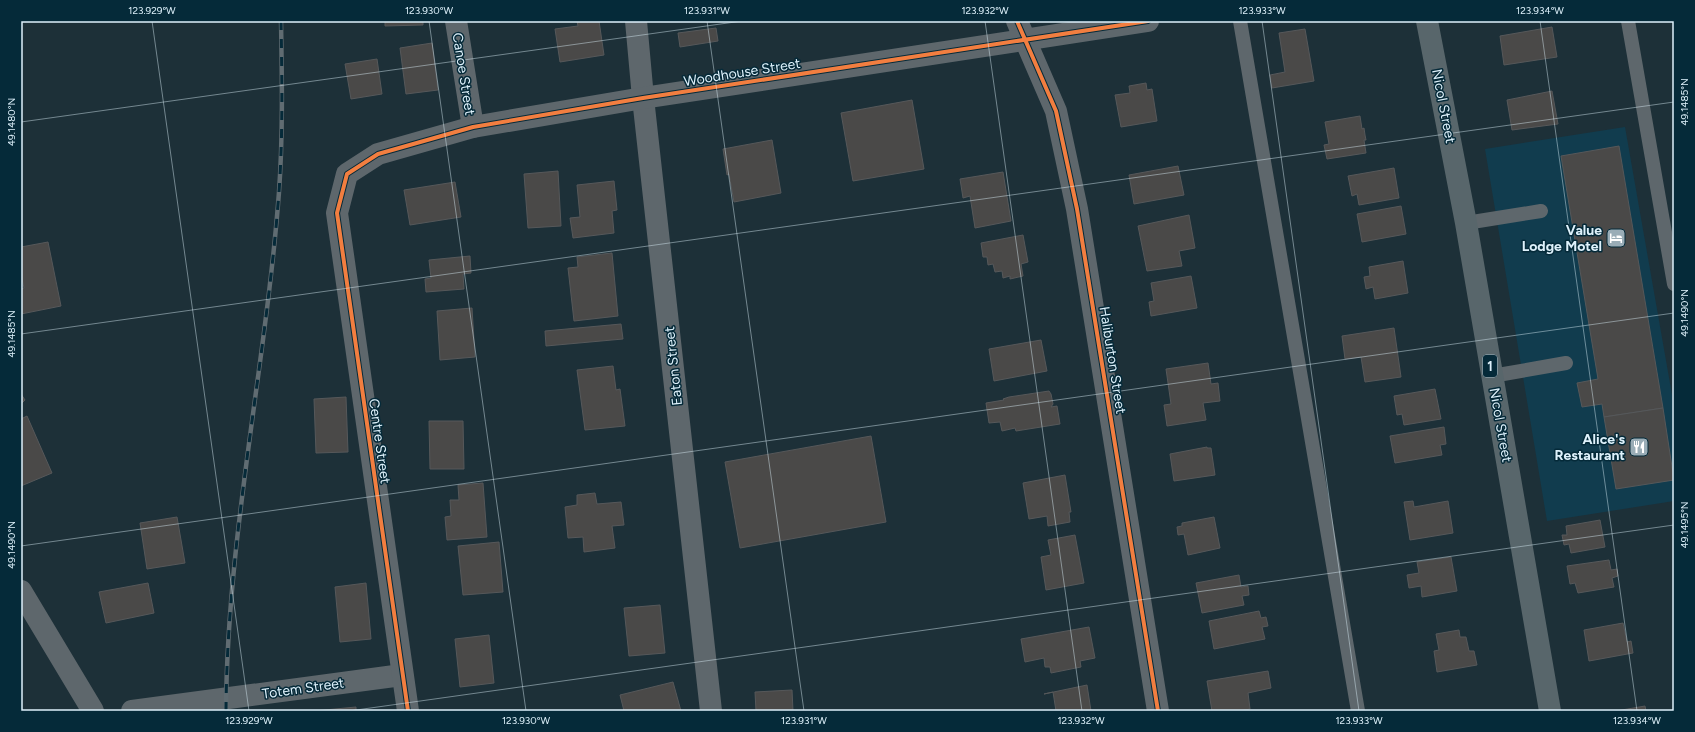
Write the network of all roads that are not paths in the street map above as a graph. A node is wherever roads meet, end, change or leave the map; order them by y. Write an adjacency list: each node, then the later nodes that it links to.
1 (456, 21): 9 (street, Canoe Street)
2 (636, 21): 8 (street, Eaton Street)
3 (1148, 21): 7 (street, Woodhouse Street)
4 (1240, 21): 23 (lane)
5 (1427, 21): 12 (highway, Nicol Street / 1)
6 (1628, 21): 13 (lane)
7 (1021, 30): 8 (street, Woodhouse Street); 22 (street, Haliburton Street)
8 (643, 98): 9 (street, Woodhouse Street); 21 (street, Eaton Street)
9 (473, 128): 10 (street, Woodhouse Street)
10 (347, 174): 17 (street, Centre Street)
11 (1541, 211): 12 (lane)
12 (1466, 223): 15 (highway, Nicol Street / 1)
13 (1674, 284)
14 (1566, 363): 15 (lane)
15 (1492, 376): 24 (highway, Nicol Street / 1)
16 (21, 591): 18 (street)
17 (402, 675): 19 (street, Totem Street); 20 (street, Centre Street)
18 (93, 711)
19 (132, 711)
20 (408, 711)
21 (711, 711)
22 (1158, 711)
23 (1358, 711)
24 (1550, 711)

